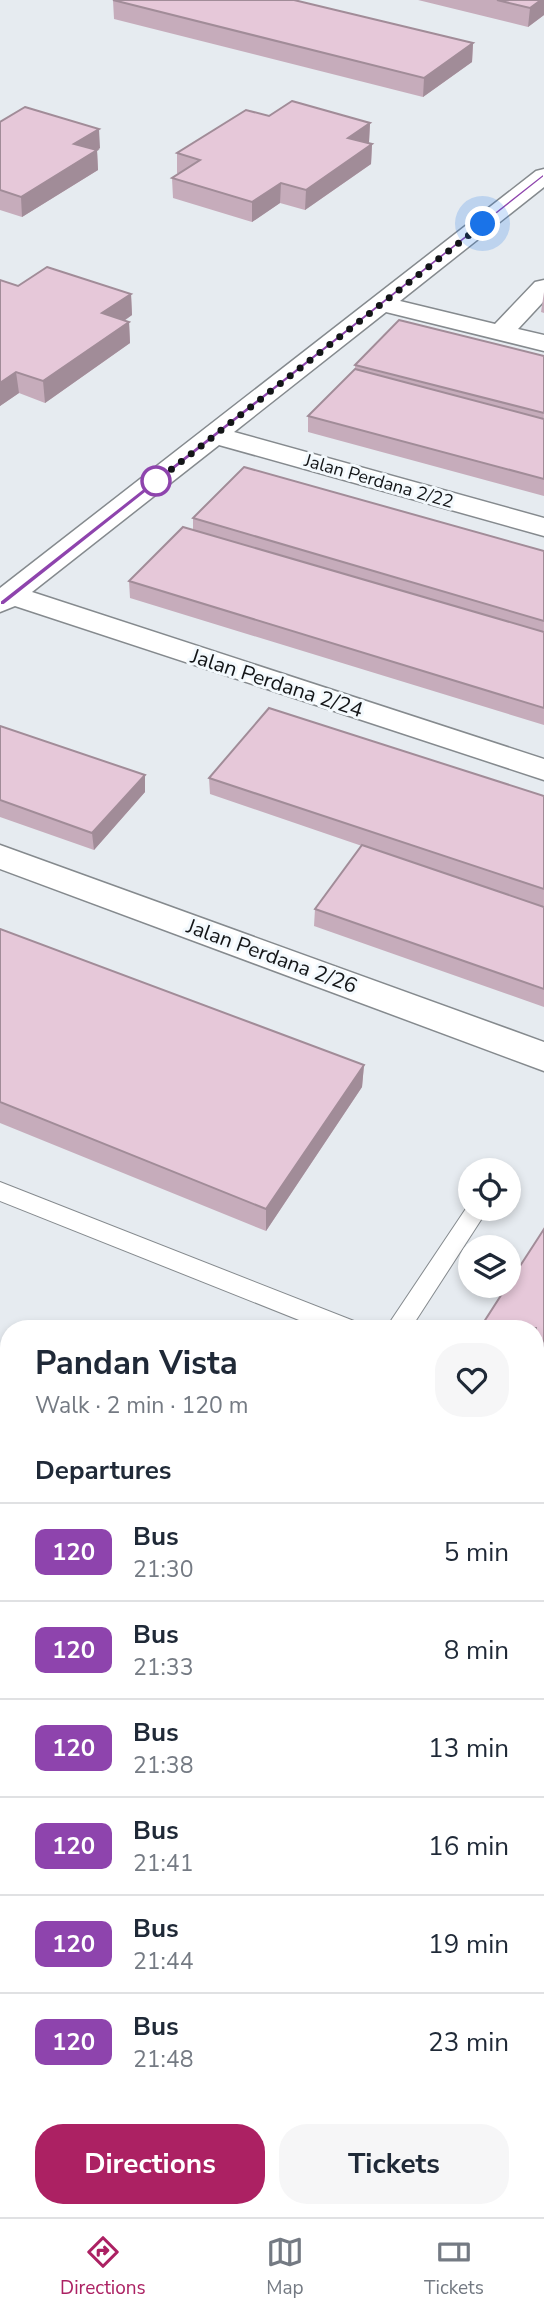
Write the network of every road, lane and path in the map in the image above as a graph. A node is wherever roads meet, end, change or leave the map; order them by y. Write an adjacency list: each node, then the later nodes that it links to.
1 (544, 176): 3 (street)
2 (544, 287): 4 (street)
3 (382, 303): 4 (street); 6 (street)
4 (501, 332): 5 (street)
5 (544, 342)
6 (214, 435): 7 (street, Jalan Perdana 2/22); 8 (street)
7 (544, 527)
8 (6, 599): 9 (street, Jalan Perdana 2/24)
9 (544, 770)
10 (0, 856): 11 (street, Jalan Perdana 2/26)
11 (544, 1057)
12 (0, 1191): 14 (lane)
13 (468, 1221): 15 (lane)
14 (325, 1320)
15 (403, 1320)

